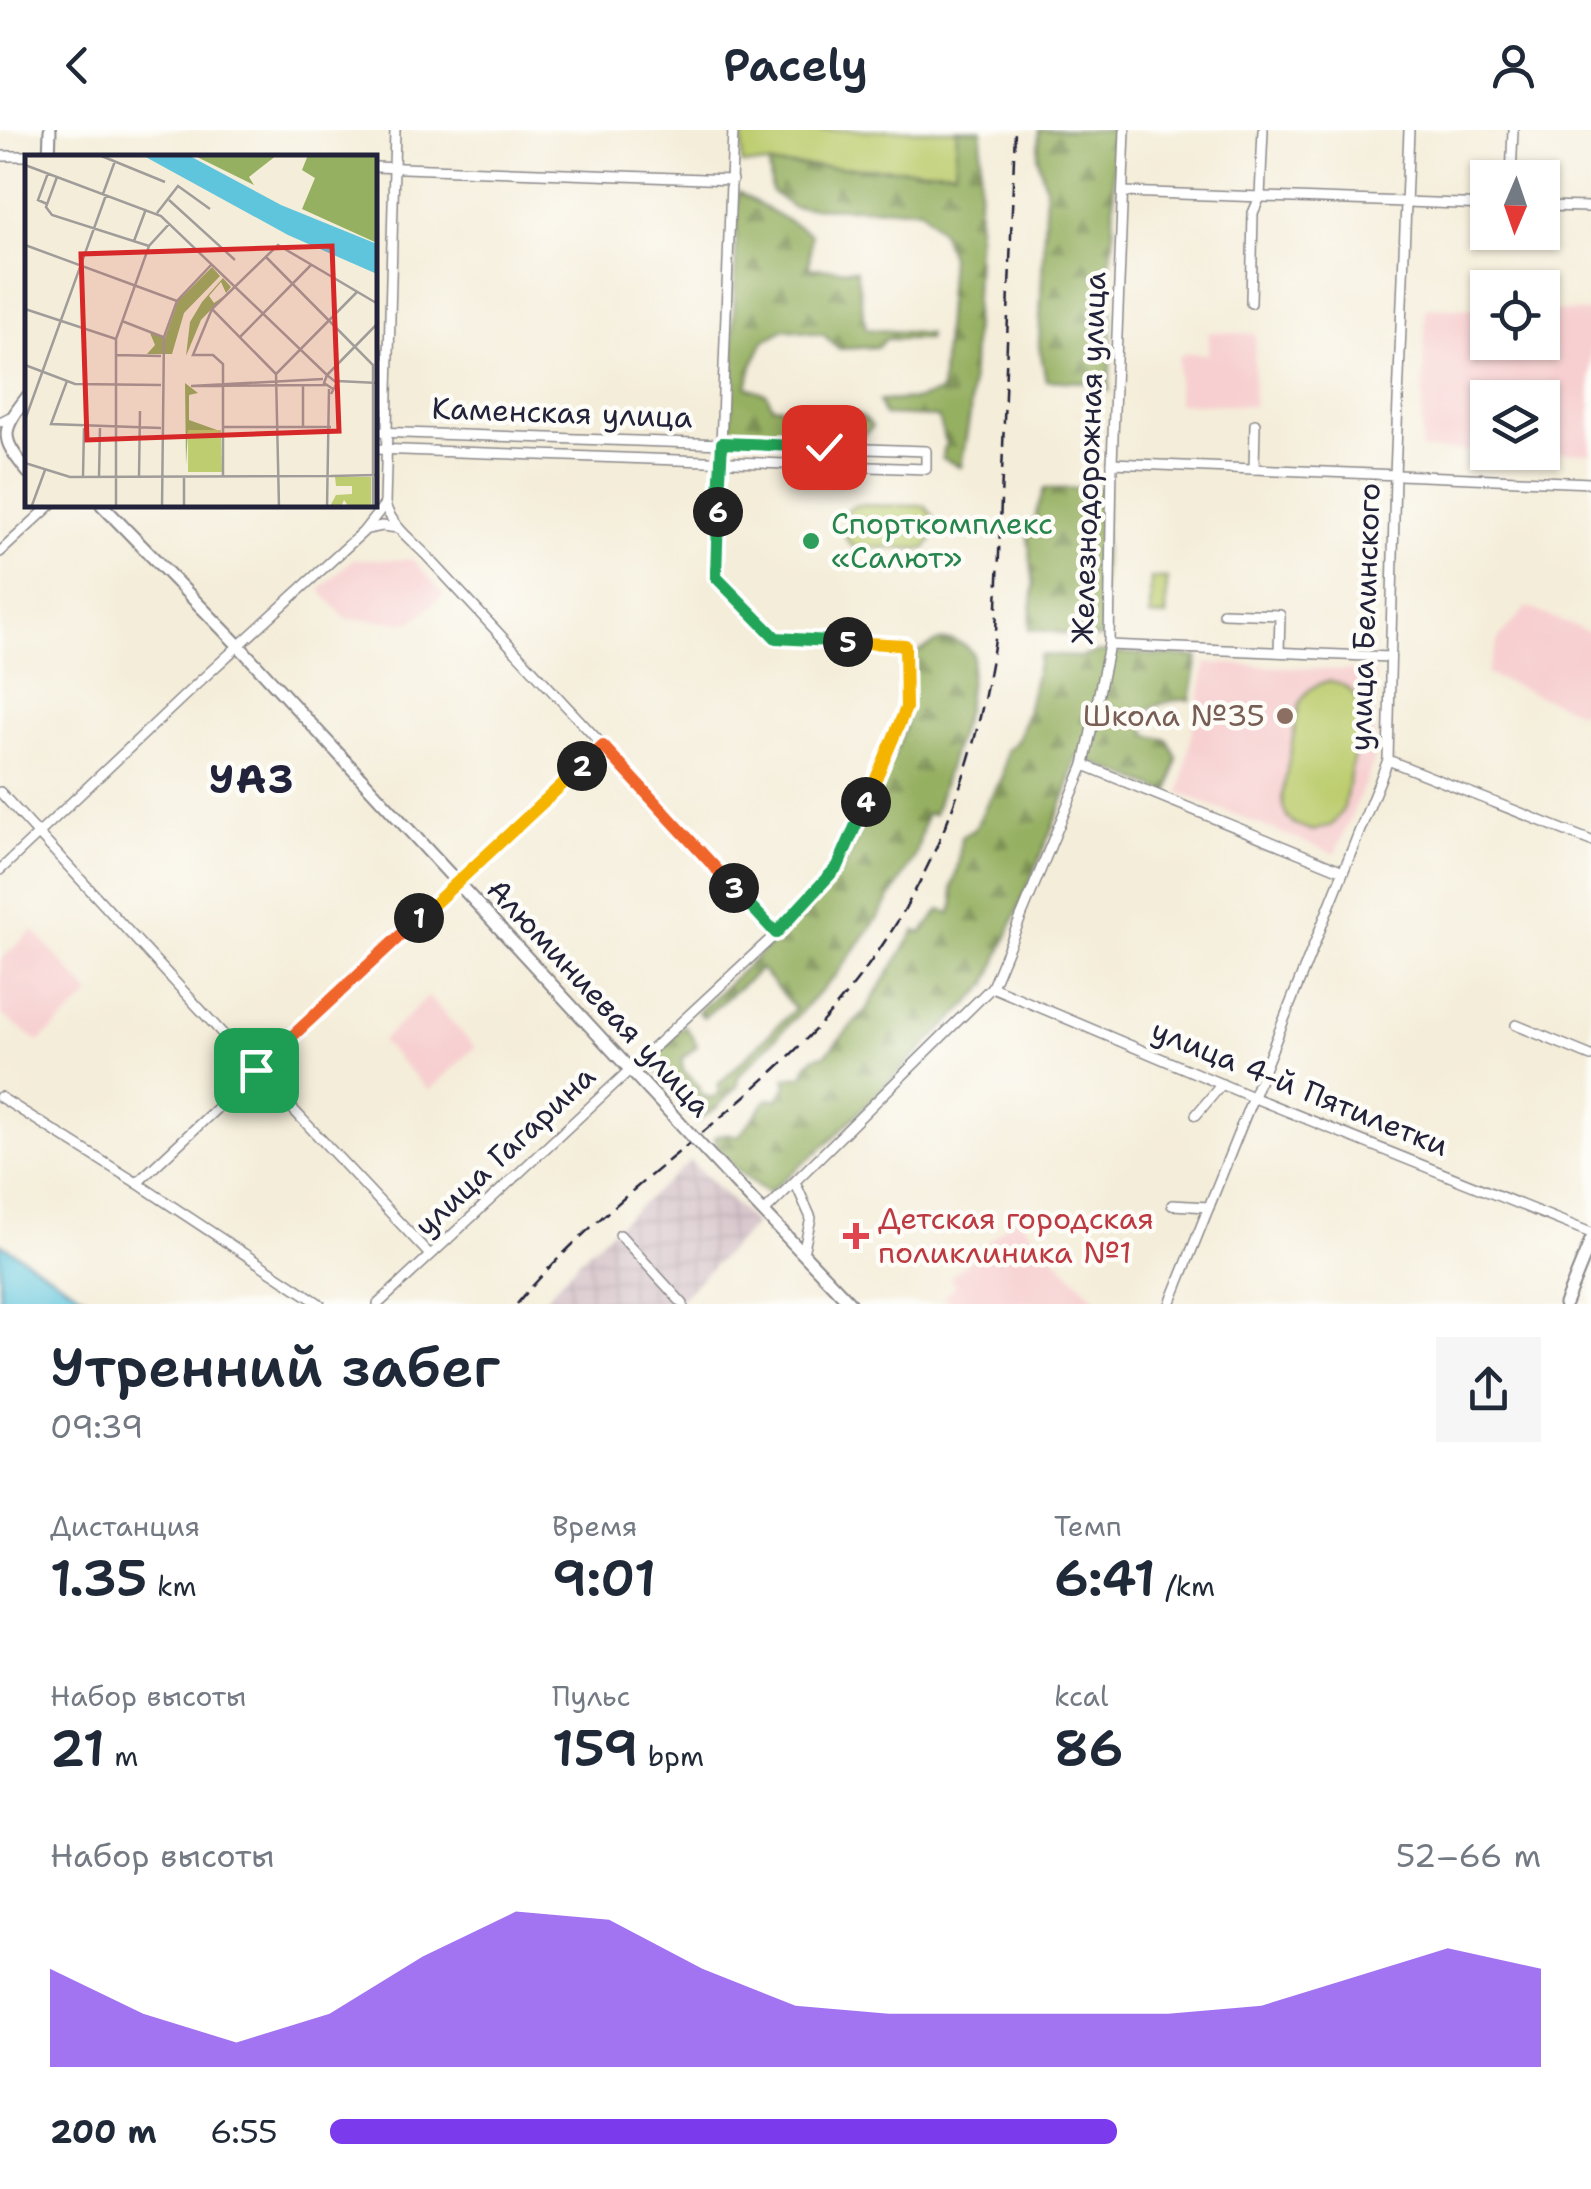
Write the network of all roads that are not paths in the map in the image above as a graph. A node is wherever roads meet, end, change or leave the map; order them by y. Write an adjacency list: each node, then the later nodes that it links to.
1 (50, 130): 8 (main road)
2 (395, 130): 11 (street)
3 (733, 130): 12 (street, улица Гагарина)
4 (1125, 130): 13 (street, Железнодорожная улица)
5 (1264, 130): 14 (street)
6 (1409, 130): 15 (street, улица Белинского)
7 (1513, 130): 9 (street)
8 (49, 155)
9 (1512, 160)
10 (378, 167): 11 (street)
11 (394, 168): 12 (street); 23 (street)
12 (732, 180): 24 (street, улица Гагарина)
13 (1124, 192): 14 (street); 29 (street, Железнодорожная улица)
14 (1260, 197): 15 (street); 19 (street)
15 (1406, 202): 16 (street); 32 (street, улица Белинского)
16 (1470, 204)
17 (1560, 206): 18 (street)
18 (1591, 207)
19 (1250, 303)
20 (17, 409): 25 (main road)
21 (1255, 424): 31 (street)
22 (378, 432): 23 (street, Каменская улица)
23 (388, 432): 24 (street, Каменская улица); 27 (street)
24 (722, 443): 28 (street, улица Гагарина); 28 (street, Каменская улица)
25 (3, 447): 30 (main road)
26 (378, 449): 27 (street, Каменская улица)
27 (388, 450): 28 (street, Каменская улица); 34 (street)
28 (721, 462): 54 (street, улица Гагарина)
29 (1112, 463): 31 (street); 41 (street, Железнодорожная улица)
30 (25, 469)
31 (1254, 469): 32 (street)
32 (1395, 475): 33 (street); 44 (street, улица Белинского)
33 (1591, 483)
34 (385, 504): 37 (street); 38 (street)
35 (46, 508): 39 (street)
36 (105, 508): 42 (main road, Алюминиевая улица)
37 (398, 528): 38 (street); 45 (street)
38 (363, 532): 42 (street)
39 (0, 552)
40 (1223, 612): 43 (street)
41 (1109, 645): 43 (street); 47 (street, Железнодорожная улица)
42 (239, 646): 49 (street); 53 (main road, Алюминиевая улица)
43 (1278, 652): 44 (street)
44 (1390, 658): 46 (street, улица Белинского)
45 (603, 746): 53 (street); 54 (street)
46 (1388, 760): 50 (street); 52 (street, улица Белинского)
47 (1084, 765): 52 (street); 55 (street, Железнодорожная улица)
48 (0, 792): 49 (street)
49 (39, 833): 51 (street); 58 (street)
50 (1591, 840)
51 (0, 870)
52 (1344, 871): 62 (street, улица Белинского)
53 (457, 882): 58 (street); 59 (main road, Алюминиевая улица)
54 (776, 933): 59 (street, улица Гагарина)
55 (992, 988): 60 (street, улица 4-й Пятилетки); 64 (street, Железнодорожная улица)
56 (1516, 1025): 57 (street)
57 (1591, 1056)
58 (256, 1070): 65 (street); 71 (street)
59 (630, 1070): 68 (main road, Алюминиевая улица, bridge); 71 (street, улица Гагарина)
60 (1222, 1084): 62 (street, улица 4-й Пятилетки); 63 (street)
61 (0, 1096): 65 (street)
62 (1252, 1097): 67 (street, улица Белинского); 70 (street, улица 4-й Пятилетки)
63 (1196, 1114)
64 (794, 1182): 68 (street, Железнодорожная улица); 72 (street)
65 (137, 1183): 73 (street)
66 (1172, 1205): 67 (street)
67 (1209, 1207): 77 (street, улица Белинского)
68 (764, 1212): 72 (main road, Алюминиевая улица)
69 (620, 1235): 75 (street)
70 (1591, 1236): 78 (main road)
71 (430, 1254): 74 (street, улица Гагарина)
72 (803, 1254): 76 (main road, Алюминиевая улица)
73 (320, 1304)
74 (378, 1304)
75 (683, 1304)
76 (851, 1304)
77 (1170, 1304)
78 (1565, 1304)

